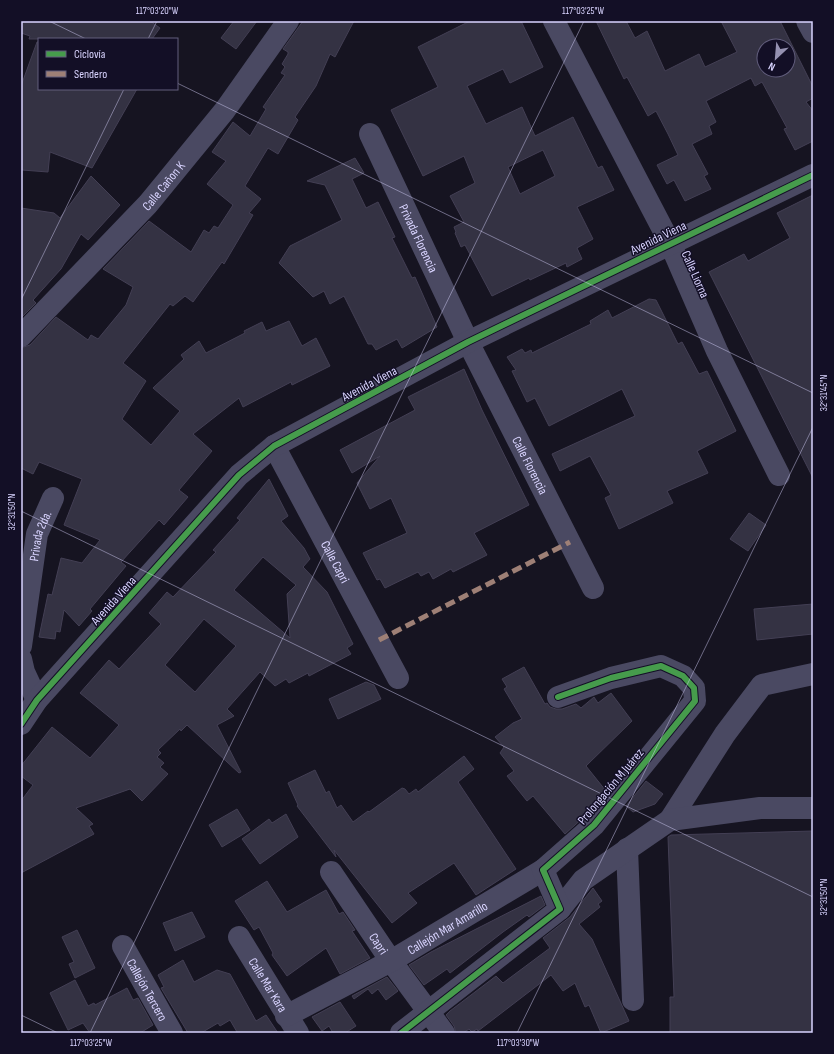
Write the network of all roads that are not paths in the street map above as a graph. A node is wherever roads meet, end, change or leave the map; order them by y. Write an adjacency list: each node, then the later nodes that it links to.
1 (288, 21): 8 (street, Calle Cañon K)
2 (554, 21): 7 (street, Calle Liorna)
3 (807, 21): 4 (street)
4 (813, 32)
5 (370, 134): 9 (street, Privada Florencia)
6 (813, 175): 7 (street, Avenida Viena)
7 (670, 243): 9 (street, Avenida Viena); 11 (street, Calle Liorna)
8 (21, 336)
9 (468, 342): 10 (street, Avenida Viena); 13 (street, Calle Florencia)
10 (274, 446): 17 (street, Calle Capri); 19 (street, Avenida Viena)
11 (779, 475)
12 (53, 498): 14 (street, Privada 2da.)
13 (593, 588)
14 (21, 646)
15 (21, 659): 19 (street)
16 (813, 674): 22 (street)
17 (398, 678)
18 (558, 697): 24 (street, Prolongación M Juárez)
19 (37, 700): 20 (street, Avenida Viena)
20 (21, 724)
21 (813, 808): 22 (street)
22 (670, 820): 23 (street)
23 (627, 849): 26 (street); 30 (street)
24 (543, 870): 26 (street); 29 (street, Callejón Mar Amarillo)
25 (331, 872): 29 (street, Capri)
26 (560, 909): 31 (street)
27 (239, 937): 32 (street, Calle Mar Kara)
28 (124, 946): 33 (street, Callejón Tercero)
29 (391, 961): 31 (street, Capri); 32 (street, Callejón Mar Amarillo)
30 (633, 1000)
31 (429, 1012): 34 (street); 35 (street, Capri)
32 (292, 1024)
33 (172, 1033)
34 (401, 1033)
35 (444, 1033)

